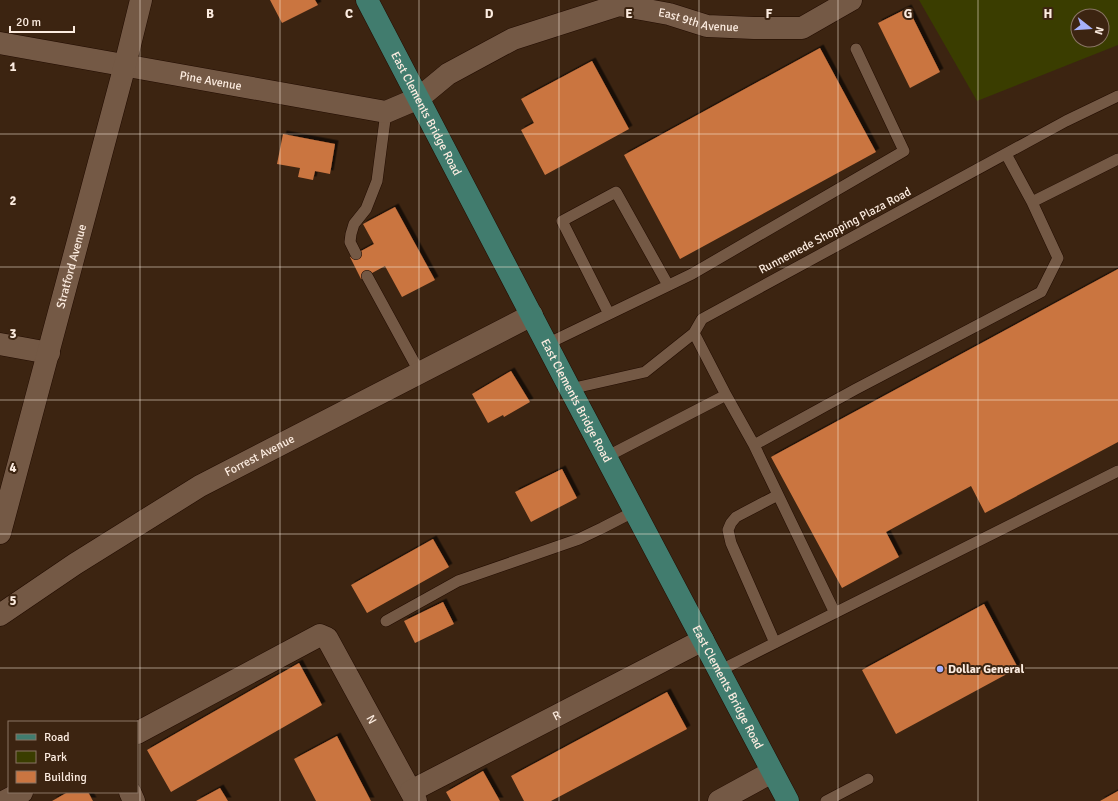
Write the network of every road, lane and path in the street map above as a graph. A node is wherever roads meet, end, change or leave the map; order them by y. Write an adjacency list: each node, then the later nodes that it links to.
1 (141, 0): 6 (street, Stratford Avenue)
2 (367, 0): 8 (main road, East Clements Bridge Road)
3 (851, 0): 8 (street, East 9th Avenue)
4 (0, 43): 6 (street, Pine Avenue)
5 (856, 49): 15 (lane)
6 (125, 65): 9 (street, Pine Avenue); 21 (street, Stratford Avenue)
7 (1118, 96): 10 (lane, Runnemede Shopping Plaza Road)
8 (419, 98): 9 (street); 17 (main road, East Clements Bridge Road)
9 (386, 112): 13 (lane)
10 (1006, 154): 12 (lane); 18 (lane, Runnemede Shopping Plaza Road)
11 (1118, 159): 12 (lane)
12 (1032, 202): 25 (lane)
13 (356, 254)
14 (367, 276): 22 (lane)
15 (668, 286): 16 (lane); 16 (lane)
16 (609, 314): 20 (lane)
17 (532, 315): 20 (main road, East Clements Bridge Road); 22 (street, Forrest Avenue)
18 (694, 333): 23 (lane, Runnemede Shopping Plaza Road); 24 (lane)
19 (0, 344): 21 (street)
20 (547, 344): 23 (main road, East Clements Bridge Road)
21 (49, 353): 30 (street, Stratford Avenue)
22 (420, 373): 32 (street, Forrest Avenue)
23 (570, 389): 26 (main road, East Clements Bridge Road)
24 (726, 395): 25 (lane); 26 (lane)
25 (754, 445): 28 (lane)
26 (606, 458): 29 (main road, East Clements Bridge Road)
27 (1118, 471): 31 (lane)
28 (778, 495): 31 (lane); 35 (lane)
29 (634, 510): 33 (lane); 34 (main road, East Clements Bridge Road)
30 (0, 533)
31 (834, 613): 35 (lane)
32 (0, 616)
33 (386, 622)
34 (703, 640): 36 (main road, East Clements Bridge Road); 41 (street, R)
35 (775, 643): 36 (lane)
36 (719, 670): 38 (main road, East Clements Bridge Road)
37 (138, 732): 41 (street, N)
38 (772, 772): 43 (street); 44 (main road, East Clements Bridge Road)
39 (868, 779): 45 (lane)
40 (20, 793): 42 (street)
41 (413, 796)
42 (5, 801)
43 (719, 801)
44 (788, 801)
45 (826, 801)

